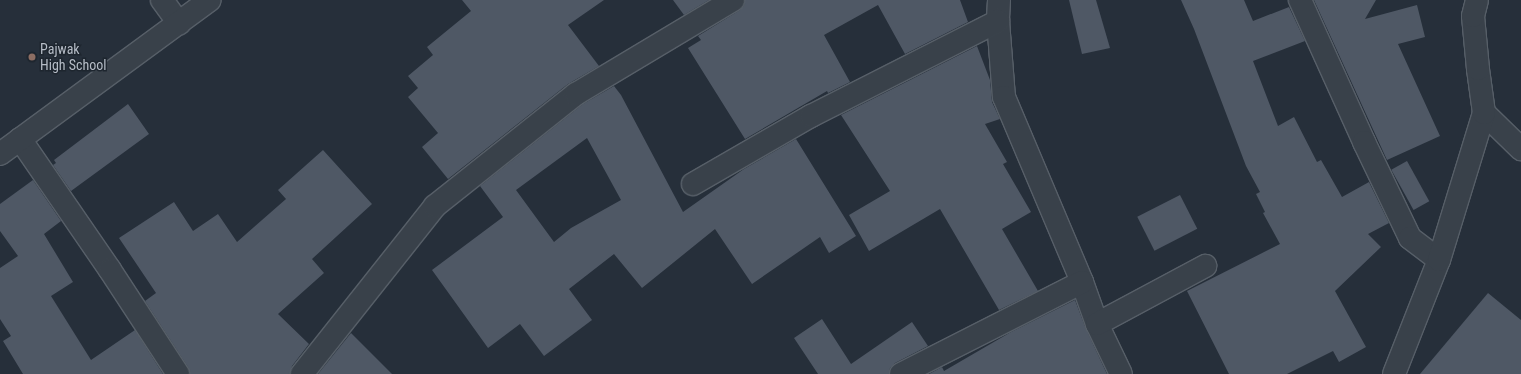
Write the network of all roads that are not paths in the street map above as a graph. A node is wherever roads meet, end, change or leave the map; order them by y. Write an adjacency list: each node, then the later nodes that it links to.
1 (162, 0): 8 (street)
2 (210, 0): 8 (street)
3 (733, 0): 19 (street)
4 (999, 0): 7 (street)
5 (1300, 0): 14 (street)
6 (1477, 0): 9 (street)
7 (998, 21): 13 (street); 16 (street)
8 (179, 23): 10 (street)
9 (1484, 112): 11 (street); 14 (street)
10 (20, 139): 12 (street); 18 (street)
11 (1521, 149)
12 (0, 154)
13 (693, 184)
14 (1439, 260): 22 (street)
15 (1205, 266): 17 (street)
16 (1082, 282): 17 (street); 20 (street)
17 (1097, 324): 21 (street)
18 (178, 374)
19 (302, 374)
20 (902, 374)
21 (1121, 374)
22 (1394, 374)

